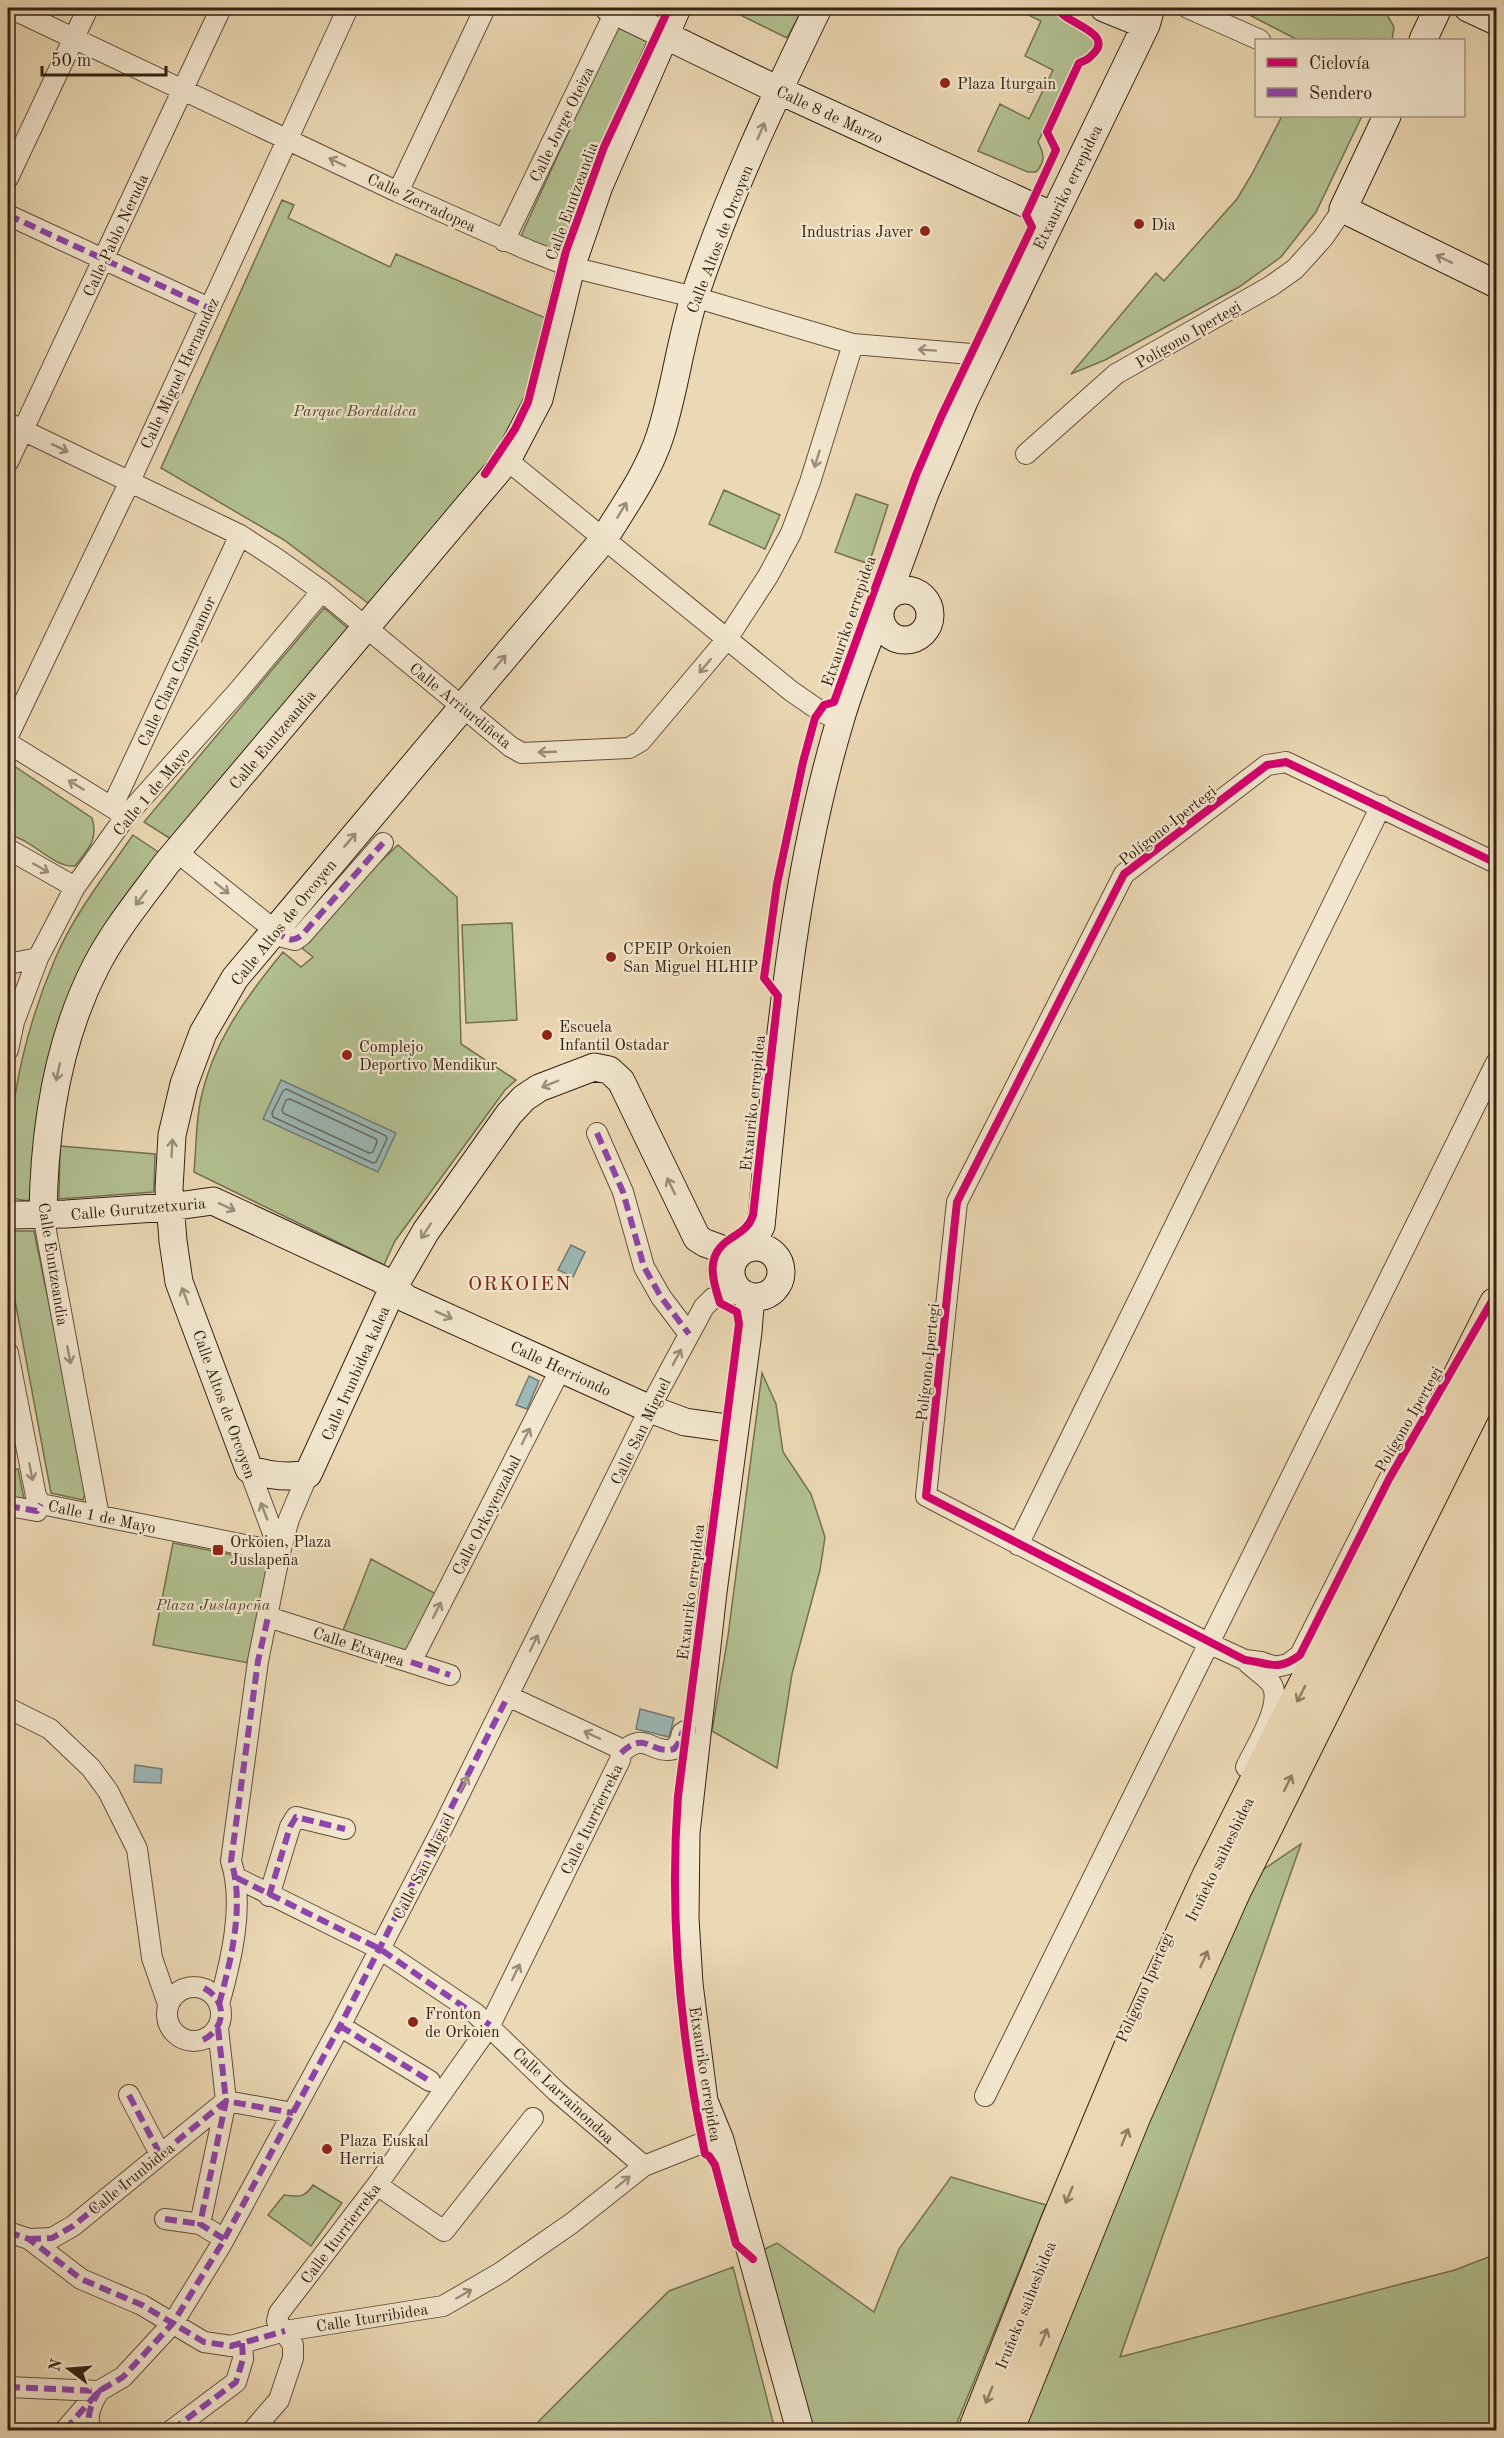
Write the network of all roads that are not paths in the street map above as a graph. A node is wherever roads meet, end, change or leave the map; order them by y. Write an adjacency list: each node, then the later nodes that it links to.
1 (10, 8): 16 (street, Calle Zerradopea)
2 (88, 8): 16 (street)
3 (221, 8): 19 (street, Calle Pablo Neruda)
4 (348, 8): 22 (street, Calle Miguel Hernandez)
5 (486, 8): 24 (street)
6 (677, 8): 15 (street, Calle Euntzeandia)
7 (818, 8): 20 (street, Calle Altos de Orcoyen)
8 (1104, 8): 13 (street)
9 (1188, 8): 17 (street)
10 (1438, 8): 18 (street)
11 (1468, 8): 14 (street)
12 (614, 9): 15 (street, Calle 8 de Marzo); 28 (street, Calle Jorge Oteiza)
13 (1152, 13): 27 (street, Etxauriko errepidea)
14 (1497, 21)
15 (665, 36): 20 (street, Calle 8 de Marzo); 30 (street, Calle Euntzeandia)
16 (74, 38): 19 (street, Calle Zerradopea); 23 (street)
17 (1258, 39)
18 (1423, 39)
19 (183, 89): 22 (street, Calle Zerradopea); 29 (street, Calle Pablo Neruda)
20 (778, 90): 27 (street, Calle 8 de Marzo); 32 (street, Calle Altos de Orcoyen, one-way to 20)
21 (1387, 117): 25 (street, Polígono Ipertegi)
22 (288, 139): 24 (street, Calle Zerradopea, one-way to 22); 33 (street, Calle Miguel Hernandez)
23 (8, 178)
24 (398, 192): 28 (street, Calle Zerradopea)
25 (1343, 209): 31 (street, one-way to 25); 37 (street, Polígono Ipertegi)
26 (8, 215): 29 (street)
27 (1053, 216): 35 (street, Etxauriko errepidea)
28 (504, 241): 30 (street, Calle Zerradopea)
29 (103, 260): 33 (street); 36 (street, Calle Pablo Neruda)
30 (571, 267): 32 (street, Calle Zerradopea); 38 (street, Calle Euntzeandia)
31 (1497, 284)
32 (694, 297): 34 (street, Calle Zerradopea); 42 (street, Calle Altos de Orcoyen, one-way to 32)
33 (209, 308): 40 (street, Calle Miguel Hernandez)
34 (853, 344): 35 (street, one-way to 34); 49 (street, Calle Arriurdiñeta, one-way to 49)
35 (984, 361): 43 (street, Etxauriko errepidea)
36 (15, 427): 39 (street, Calle Pablo Neruda); 40 (street, Calle Arriurdiñeta, one-way to 40)
37 (1026, 454)
38 (507, 460): 42 (street); 47 (street, Calle Euntzeandia)
39 (8, 462)
40 (130, 481): 41 (street, Calle Arriurdiñeta); 52 (street, Calle Miguel Hernandez)
41 (240, 536): 44 (street, Calle Arriurdiñeta); 55 (street, Calle Clara Campoamor)
42 (604, 539): 49 (street); 50 (street, Calle Altos de Orcoyen, one-way to 42)
43 (905, 548): 45 (street); 46 (street, Etxauriko errepidea)
44 (322, 591): 47 (street, Calle Arriurdiñeta); 55 (street, Calle 1 de Mayo)
45 (915, 591): 46 (street); 48 (street)
46 (884, 603): 48 (street); 51 (street, Etxauriko errepidea)
47 (365, 628): 50 (street, Calle Arriurdiñeta); 58 (street, Calle Euntzeandia)
48 (891, 636): 70 (street, Etxauriko errepidea)
49 (727, 639): 50 (street, Calle Arriurdiñeta, one-way to 50); 51 (street)
50 (462, 706): 61 (street, Calle Altos de Orcoyen, one-way to 50)
51 (840, 720): 70 (street, Etxauriko errepidea)
52 (8, 736)
53 (8, 743): 55 (street, one-way to 53)
54 (1381, 806): 59 (street, Polígono Ipertegi); 86 (street); 86 (street, Polígono Ipertegi)
55 (119, 811): 60 (street, Calle 1 de Mayo)
56 (383, 843): 61 (street)
57 (8, 849): 60 (street, one-way to 60)
58 (177, 852): 61 (street, one-way to 61); 69 (street, Calle Euntzeandia, one-way to 69)
59 (1497, 862)
60 (75, 887): 62 (street, Calle 1 de Mayo)
61 (274, 930): 67 (street, Calle Altos de Orcoyen, one-way to 61)
62 (38, 958): 63 (street); 64 (street, Calle 1 de Mayo)
63 (8, 964)
64 (8, 1050)
65 (1497, 1063): 89 (street)
66 (597, 1133): 75 (street)
67 (170, 1206): 69 (street, Calle Gurutzetxuria); 71 (street, Calle Gurutzetxuria, one-way to 71); 81 (street, Calle Altos de Orcoyen, one-way to 67)
68 (8, 1215): 69 (street, Calle Gurutzetxuria)
69 (43, 1215): 85 (street, Calle Euntzeandia, one-way to 85)
70 (754, 1252): 71 (street, Calle Irunbidea kalea, one-way to 71); 72 (street); 72 (street)
71 (393, 1288): 78 (street, Calle Herriondo, one-way to 78); 82 (street, Calle Irunbidea kalea)
72 (752, 1294): 75 (street, Calle San Miguel); 80 (street, Etxauriko errepidea); 112 (street, Etxauriko errepidea)
73 (1497, 1294): 90 (street, Polígono Ipertegi)
74 (1497, 1304): 114 (highway, Iruñeko saihesbidea, one-way to 114)
75 (689, 1334): 79 (street, Calle San Miguel, one-way to 75)
76 (8, 1353): 83 (street, Calle 1 de Mayo, one-way to 83)
77 (1497, 1364): 133 (highway, Iruñeko saihesbidea, one-way to 77)
78 (561, 1368): 79 (street, Calle Herriondo); 91 (street, Calle Orkoyenzabal, one-way to 78)
79 (650, 1409): 80 (street, Calle Herriondo); 93 (street, Calle San Miguel, one-way to 79)
80 (735, 1429): 95 (street, Etxauriko errepidea)
81 (249, 1470): 82 (street); 87 (street, Calle Altos de Orcoyen, one-way to 81)
82 (308, 1474): 87 (street, Calle Irunbidea kalea)
83 (41, 1504): 84 (street); 85 (street, Calle 1 de Mayo)
84 (8, 1506)
85 (99, 1516): 87 (street, Calle 1 de Mayo)
86 (1018, 1545): 89 (street, Polígono Ipertegi)
87 (280, 1552): 88 (street, Calle Irunbidea kalea)
88 (268, 1617): 91 (street, Calle Etxapea); 98 (street, Calle Irunbidea kalea)
89 (1208, 1642): 90 (street, Polígono Ipertegi); 108 (street)
90 (1245, 1660): 114 (street, Polígono Ipertegi)
91 (411, 1662): 92 (street, Calle Etxapea)
92 (450, 1675)
93 (508, 1696): 96 (street, Calle Iturrierreka, one-way to 93); 100 (street, Calle San Miguel, one-way to 93)
94 (8, 1708): 101 (street)
95 (696, 1730): 96 (street, Calle Iturrierreka); 112 (street, Etxauriko errepidea)
96 (621, 1753): 103 (street, Calle Iturrierreka, one-way to 96)
97 (345, 1829): 99 (street)
98 (237, 1878): 99 (street, Calle Larrainondoa); 102 (street, Calle Irunbidea kalea)
99 (269, 1896): 100 (street, Calle Larrainondoa)
100 (380, 1948): 103 (street, Calle Larrainondoa); 104 (street, Calle San Miguel)
101 (168, 2004): 102 (street); 105 (street)
102 (219, 2004): 105 (street)
103 (490, 2025): 115 (street, Calle Larrainondoa); 116 (street, Calle Iturrierreka)
104 (340, 2026): 106 (street); 110 (street, Calle San Miguel)
105 (218, 2028): 109 (street)
106 (430, 2081)
107 (129, 2095): 113 (street)
108 (985, 2096)
109 (226, 2101): 110 (street); 113 (street, Calle Irunbidea); 118 (street)
110 (292, 2113): 121 (street, Calle San Miguel)
111 (533, 2118): 116 (street)
112 (720, 2140): 115 (street, Calle Iturribidea); 131 (street, Etxauriko errepidea)
113 (160, 2154): 120 (street, Calle Irunbidea)
114 (1082, 2164): 132 (highway, Iruñeko saihesbidea, one-way to 132)
115 (644, 2166): 123 (street, Calle Iturribidea, one-way to 115)
116 (377, 2185): 123 (street, Calle Iturrierreka)
117 (165, 2219): 118 (street)
118 (200, 2224): 121 (street)
119 (8, 2232): 120 (street, Calle Iturribidea)
120 (29, 2239): 122 (street, Calle Iturribidea)
121 (224, 2239): 122 (street, Calle San Miguel)
122 (173, 2324): 124 (street, Calle Iturribidea); 126 (street, Calle San Miguel)
123 (285, 2331): 124 (street, Calle Iturribidea); 130 (street, Calle Iturrierreka)
124 (242, 2343): 129 (street)
125 (8, 2387): 126 (street)
126 (99, 2391): 127 (street); 128 (street)
127 (65, 2430)
128 (91, 2430)
129 (172, 2430)
130 (253, 2430)
131 (800, 2430)
132 (975, 2430)
133 (1007, 2430)

